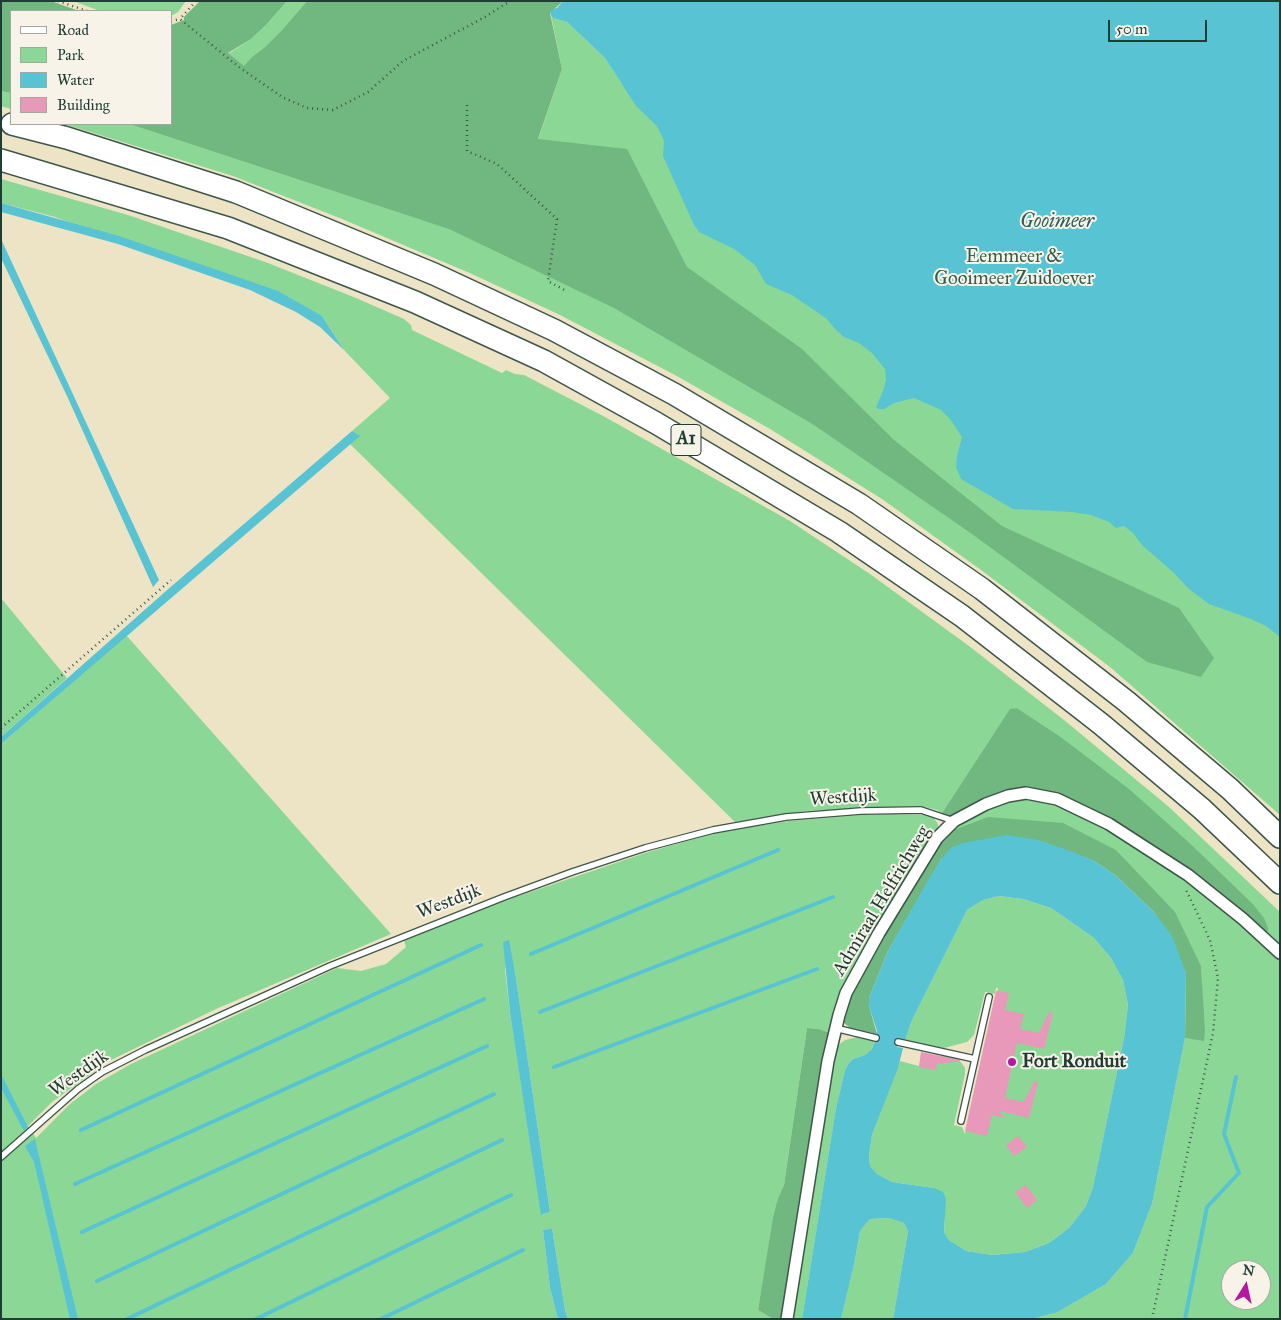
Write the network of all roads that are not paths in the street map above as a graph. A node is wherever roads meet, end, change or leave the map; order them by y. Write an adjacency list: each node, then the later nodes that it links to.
1 (16, 125): 4 (highway, A1)
2 (1, 160): 5 (highway, A1)
3 (954, 821): 6 (street, Admiraal Helfrichweg); 8 (street, Admiraal Helfrichweg); 13 (lane, Westdijk)
4 (1280, 837)
5 (1280, 883)
6 (1280, 954)
7 (989, 997): 11 (lane)
8 (835, 1028): 9 (lane); 14 (street, Admiraal Helfrichweg)
9 (876, 1038)
10 (898, 1042): 11 (lane)
11 (975, 1058): 12 (lane)
12 (962, 1121)
13 (1, 1157)
14 (787, 1319)

